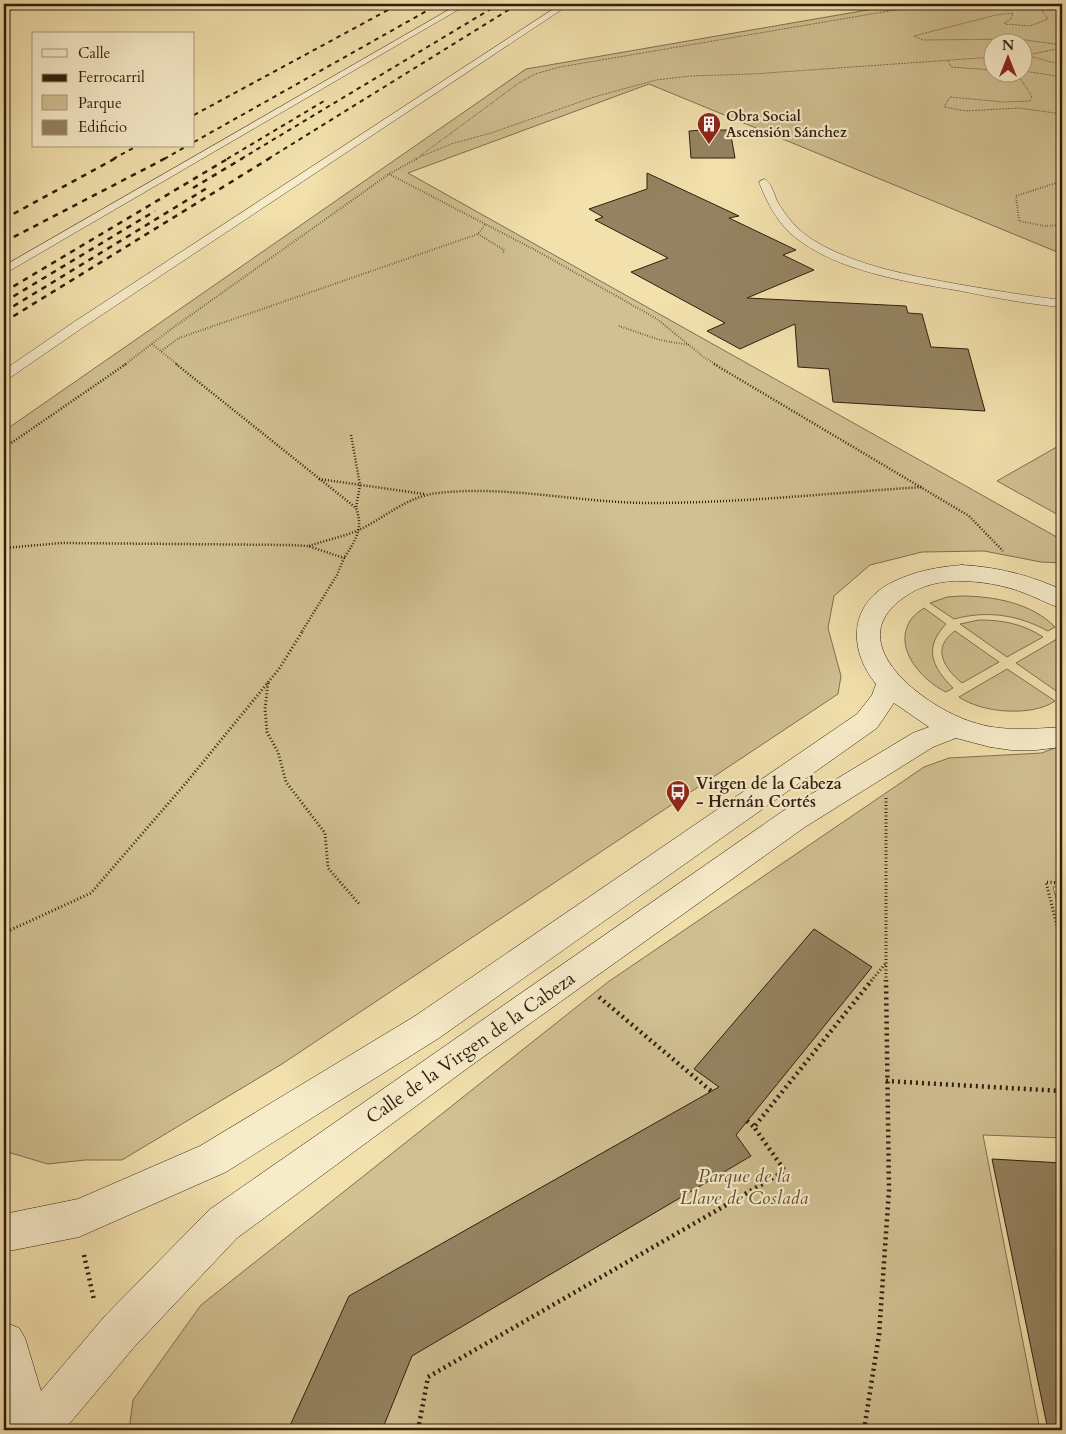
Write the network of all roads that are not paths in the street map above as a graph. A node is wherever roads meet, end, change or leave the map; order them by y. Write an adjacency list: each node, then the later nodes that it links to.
1 (464, 4): 4 (lane)
2 (566, 4): 6 (lane)
3 (764, 182): 5 (lane)
4 (4, 271)
5 (1062, 304)
6 (4, 376)
7 (1058, 594): 8 (main road)
8 (889, 684): 9 (main road); 11 (main road)
9 (956, 727): 10 (main road); 14 (main road, Calle de la Virgen de la Cabeza)
10 (1062, 737)
11 (4, 1233)
12 (4, 1343): 13 (main road)
13 (30, 1430)
14 (36, 1430)

